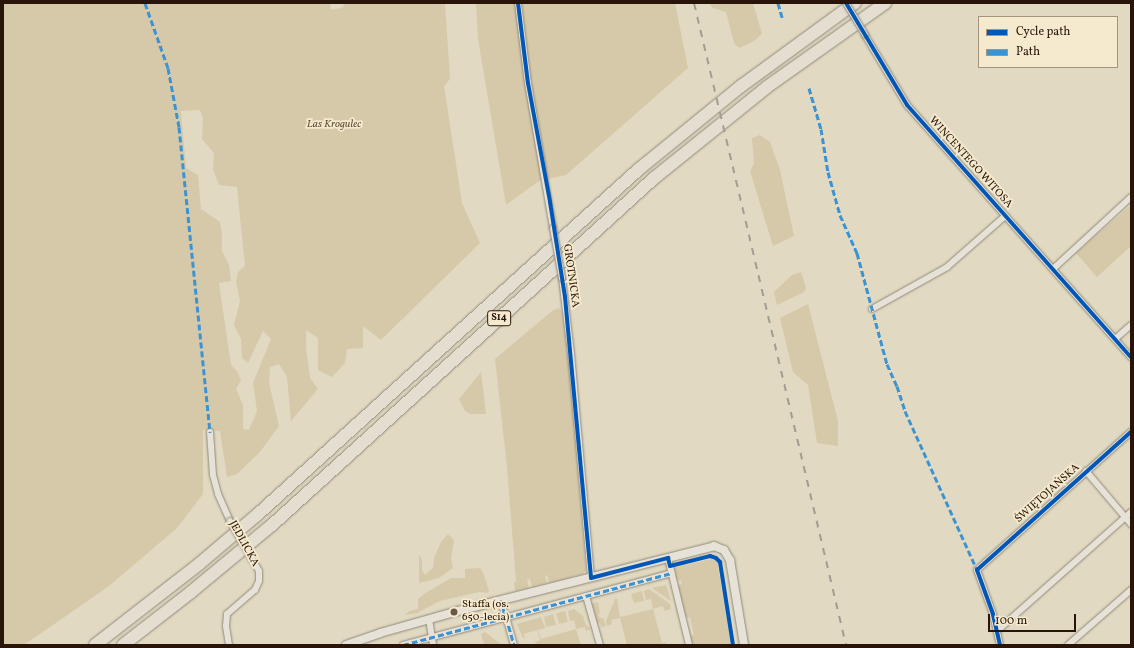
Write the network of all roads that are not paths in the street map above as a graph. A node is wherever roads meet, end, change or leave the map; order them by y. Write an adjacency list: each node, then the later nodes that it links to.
1 (518, 3): 20 (street, GROTNICKA, bridge)
2 (846, 3): 6 (street, WINCENTEGO WITOSA, bridge)
3 (855, 3): 28 (highway, S14)
4 (885, 3): 29 (highway, S14)
5 (1131, 197): 7 (street)
6 (1005, 216): 7 (street, WINCENTEGO WITOSA); 8 (street)
7 (1053, 269): 10 (street, WINCENTEGO WITOSA)
8 (872, 309)
9 (1131, 325): 10 (street)
10 (1115, 339): 11 (street, WINCENTEGO WITOSA)
11 (1131, 357)
12 (210, 432): 30 (street, JEDLICKA, bridge)
13 (1131, 432): 14 (street, ŚWIĘTOJAŃSKA)
14 (1086, 471): 16 (street); 26 (street, ŚWIĘTOJAŃSKA)
15 (1131, 512): 16 (street)
16 (1125, 517): 17 (street); 26 (street)
17 (1131, 524)
18 (668, 558): 19 (street); 20 (street); 37 (street)
19 (672, 573): 22 (street); 36 (street)
20 (591, 578): 23 (street)
21 (1131, 590): 39 (street)
22 (586, 596): 24 (street); 35 (street)
23 (500, 600): 24 (street); 25 (street)
24 (506, 617): 27 (street); 34 (street)
25 (429, 619): 27 (street); 31 (street)
26 (997, 630): 38 (street)
27 (432, 637): 32 (street); 33 (street)
28 (95, 645)
29 (123, 645)
30 (229, 645)
31 (348, 645)
32 (403, 645)
33 (434, 645)
34 (514, 645)
35 (600, 645)
36 (689, 645)
37 (744, 645)
38 (1000, 645)
39 (1068, 645)

